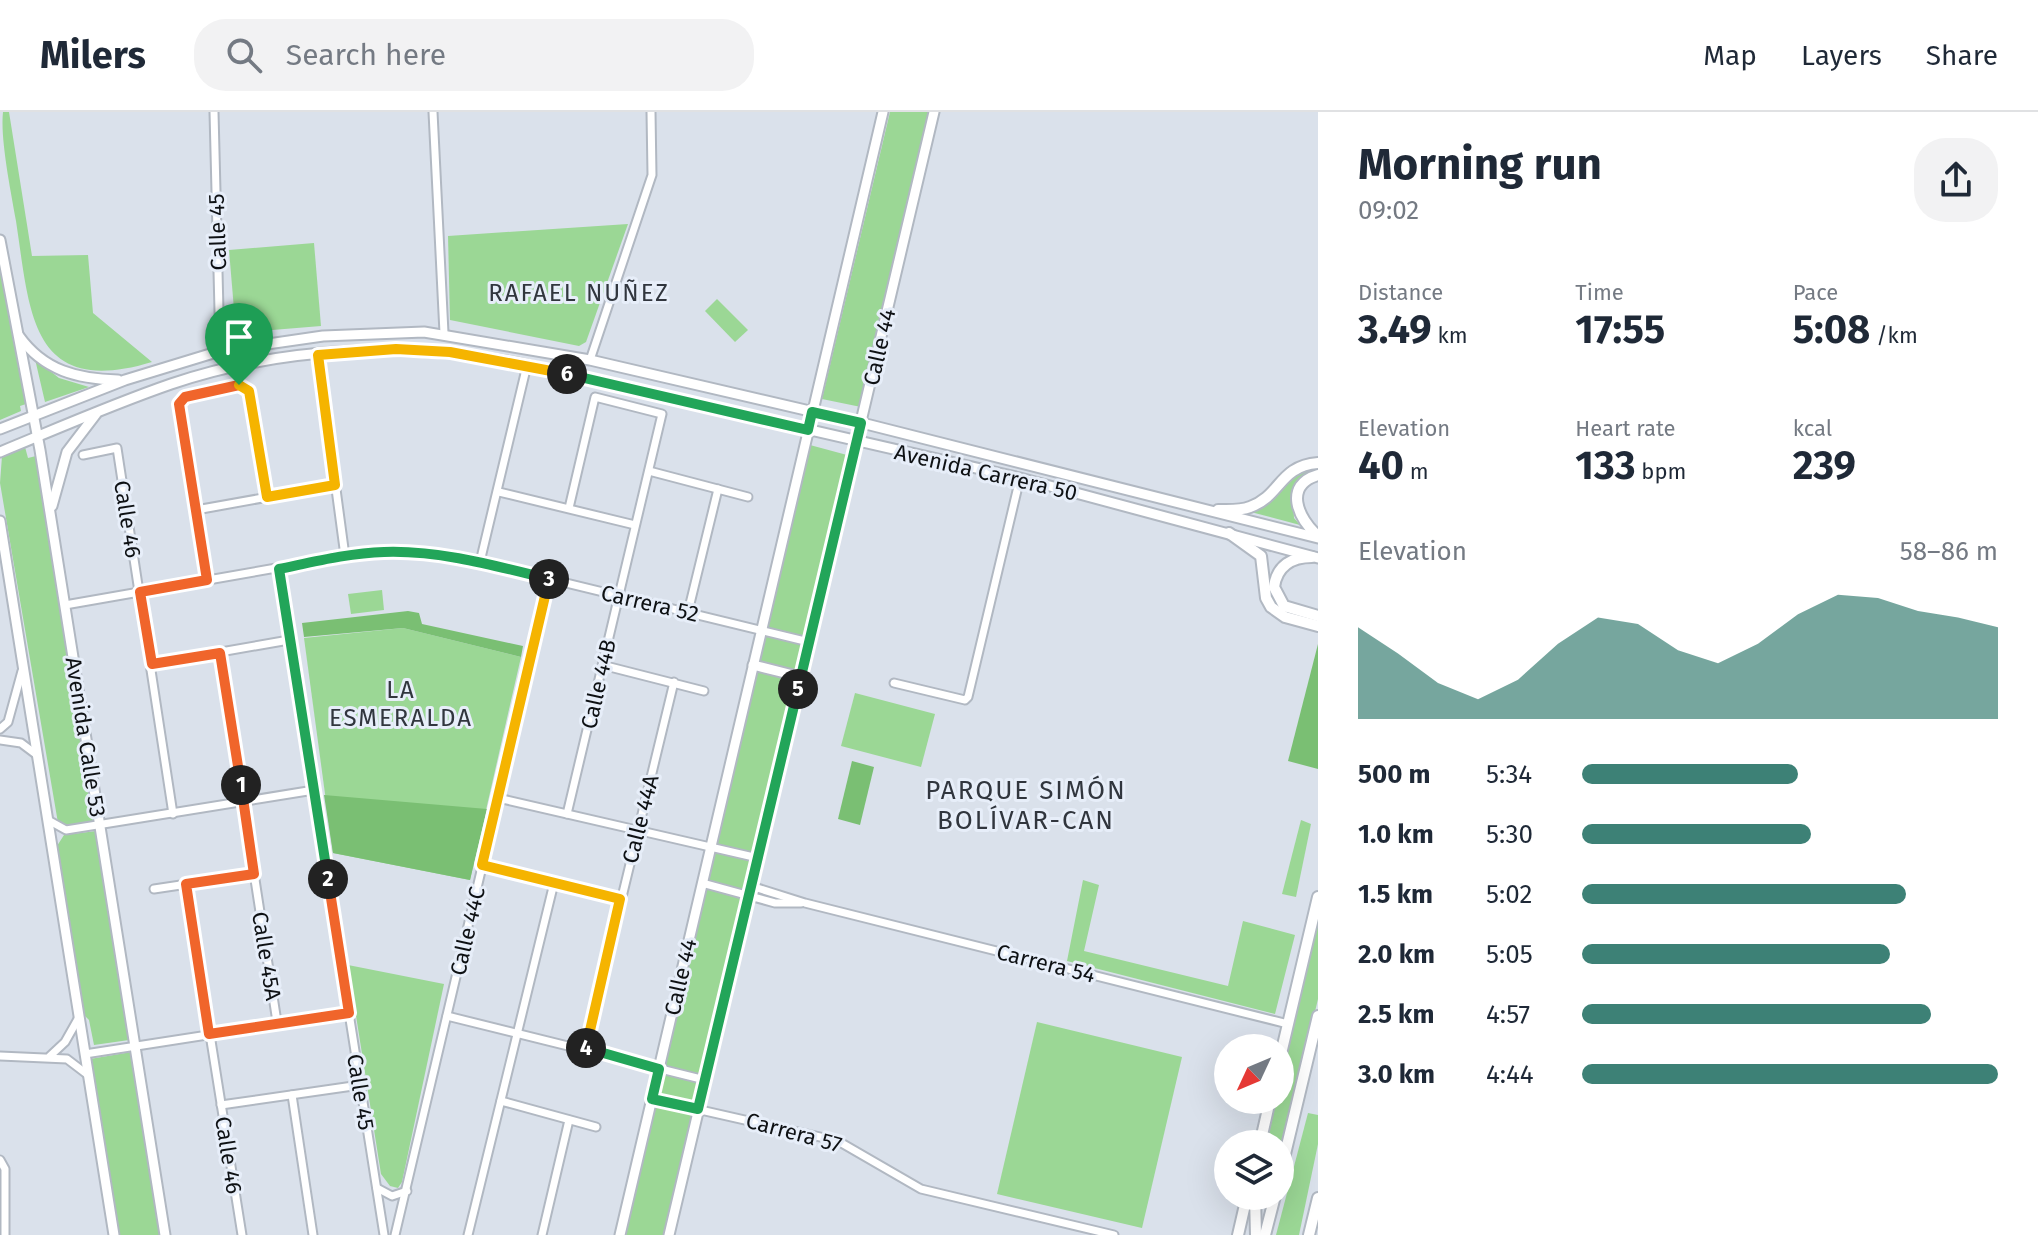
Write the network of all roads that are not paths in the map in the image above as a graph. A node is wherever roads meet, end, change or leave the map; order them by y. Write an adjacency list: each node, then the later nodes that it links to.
1 (214, 112): 9 (street, Calle 45)
2 (433, 112): 8 (street)
3 (651, 112): 11 (street)
4 (883, 112): 15 (main road, Calle 44)
5 (934, 112): 17 (main road, Calle 44)
6 (0, 240): 7 (main road, Avenida Calle 53)
7 (16, 332): 13 (main road); 16 (main road, Avenida Calle 53)
8 (444, 333): 9 (main road, Avenida Carrera 50); 11 (main road, Avenida Carrera 50)
9 (220, 351): 13 (main road, Avenida Carrera 50)
10 (318, 355): 12 (main road, Avenida Carrera 50); 14 (main road, Avenida Carrera 50); 28 (street)
11 (590, 360): 15 (main road, Avenida Carrera 50)
12 (527, 365): 19 (main road, Avenida Carrera 50); 30 (street)
13 (125, 380): 16 (main road, Avenida Carrera 50)
14 (99, 411): 20 (main road, Avenida Carrera 50); 36 (main road)
15 (812, 412): 17 (main road, Avenida Carrera 50); 19 (main road, Calle 44)
16 (34, 414): 18 (main road, Avenida Carrera 50); 20 (main road, Avenida Calle 53)
17 (861, 423): 21 (main road, Calle 44); 35 (main road, Avenida Carrera 50)
18 (0, 429)
19 (808, 430): 21 (main road, Avenida Carrera 50); 54 (main road, Calle 44)
20 (38, 436): 22 (main road, Avenida Carrera 50); 36 (main road, Avenida Calle 53)
21 (857, 442): 27 (main road, Avenida Carrera 50); 56 (main road, Calle 44)
22 (0, 452)
23 (83, 455): 48 (street, Calle 46)
24 (1318, 463): 35 (main road)
25 (649, 471): 29 (street); 33 (street, Calle 44B); 38 (street, Calle 44B)
26 (1318, 475): 40 (main road)
27 (1020, 478): 39 (main road, Avenida Carrera 50); 64 (street)
28 (335, 485): 31 (street); 42 (street)
29 (718, 489): 32 (street); 51 (street)
30 (499, 492): 33 (street); 44 (street)
31 (267, 497): 34 (street); 34 (street)
32 (748, 497)
33 (569, 508): 38 (street)
34 (196, 510): 47 (street)
35 (1218, 510): 40 (main road, Avenida Carrera 50)
36 (50, 514): 50 (main road, Avenida Calle 53)
37 (0, 521): 41 (main road)
38 (635, 525): 49 (street, Calle 44B)
39 (1229, 533): 43 (main road, Avenida Carrera 50); 53 (main road)
40 (1318, 537)
41 (2, 542): 59 (main road)
42 (345, 556): 44 (street, Carrera 52); 45 (street, Carrera 52)
43 (1315, 558): 52 (main road)
44 (480, 562): 46 (street, Carrera 52)
45 (279, 569): 47 (street, Carrera 52); 55 (street, Calle 45)
46 (550, 579): 49 (street, Carrera 52); 70 (street, Calle 44C)
47 (207, 580): 48 (street, Carrera 52)
48 (140, 592): 50 (street, Carrera 52); 58 (street, Calle 46)
49 (619, 595): 51 (street, Carrera 52); 60 (street, Calle 44B)
50 (65, 605): 75 (main road, Avenida Calle 53)
51 (688, 612): 54 (street, Carrera 52)
52 (1318, 616)
53 (1318, 626)
54 (761, 629): 56 (street, Carrera 52); 61 (main road, Calle 44)
55 (289, 640): 57 (street); 69 (street, Calle 45)
56 (809, 642): 62 (main road, Calle 44)
57 (220, 653): 58 (street); 71 (street, Calle 45A)
58 (152, 664): 72 (street, Calle 46)
59 (24, 665): 66 (street); 68 (main road)
60 (602, 665): 63 (street); 73 (street, Calle 44B)
61 (753, 665): 62 (main road); 77 (main road, Calle 44)
62 (801, 677): 78 (main road, Calle 44)
63 (674, 682): 65 (street); 76 (street, Calle 44A)
64 (894, 683)
65 (704, 691)
66 (0, 729)
67 (0, 740): 68 (street)
68 (38, 756): 74 (main road)
69 (314, 790): 71 (street); 88 (street, Calle 45)
70 (498, 798): 73 (street); 79 (street, Calle 44C)
71 (244, 803): 72 (street); 80 (street, Calle 45A)
72 (173, 814): 75 (street)
73 (567, 814): 76 (street)
74 (48, 820): 75 (street); 91 (main road)
75 (100, 825): 97 (main road, Avenida Calle 53)
76 (637, 831): 77 (street); 87 (street, Calle 44A)
77 (710, 848): 78 (street); 82 (main road, Calle 44)
78 (758, 858): 85 (main road, Calle 44)
79 (482, 865): 81 (street); 89 (street, Calle 44C)
80 (254, 874): 83 (street); 92 (street, Calle 45A)
81 (554, 883): 87 (street); 95 (street)
82 (702, 883): 85 (street, Carrera 54); 102 (main road, Calle 44)
83 (186, 884): 84 (street); 94 (street, Calle 46)
84 (154, 889)
85 (750, 891): 93 (street, Carrera 54); 104 (main road, Calle 44)
86 (1318, 897): 93 (main road)
87 (620, 899): 98 (street, Calle 44A)
88 (349, 1013): 92 (street); 105 (street, Calle 45)
89 (447, 1016): 95 (street); 116 (street, Calle 44C)
90 (1318, 1016): 113 (main road)
91 (79, 1017): 99 (main road); 101 (street)
92 (277, 1022): 94 (street)
93 (1288, 1024): 96 (main road)
94 (209, 1034): 97 (street); 109 (street, Calle 46)
95 (517, 1034): 98 (street); 108 (street)
96 (1286, 1034)
97 (135, 1046): 99 (street); 124 (main road, Avenida Calle 53)
98 (585, 1050): 102 (street)
99 (85, 1054): 103 (main road)
100 (0, 1056): 101 (street)
101 (50, 1056): 103 (street)
102 (659, 1069): 104 (street); 107 (main road, Calle 44)
103 (88, 1075): 123 (main road)
104 (705, 1080): 110 (main road, Calle 44)
105 (360, 1085): 106 (street); 115 (street, Calle 45)
106 (292, 1095): 109 (street); 126 (street)
107 (652, 1099): 110 (street, Carrera 57); 131 (main road, Calle 44)
108 (501, 1101): 111 (street); 129 (street)
109 (221, 1105): 125 (street, Calle 46)
110 (698, 1109): 121 (street, Carrera 57); 132 (main road, Calle 44)
111 (569, 1120): 112 (street); 130 (street)
112 (596, 1127)
113 (1291, 1130)
114 (0, 1160): 122 (street)
115 (377, 1188): 116 (street); 127 (street, Calle 45)
116 (407, 1191): 128 (street, Calle 44C)
117 (1318, 1198): 138 (main road)
118 (1244, 1210): 135 (main road)
119 (1255, 1210): 136 (main road)
120 (1271, 1210): 137 (main road)
121 (1066, 1224): 133 (street); 134 (street, Carrera 57)
122 (5, 1235)
123 (114, 1235)
124 (165, 1235)
125 (242, 1235)
126 (313, 1235)
127 (384, 1235)
128 (395, 1235)
129 (468, 1235)
130 (542, 1235)
131 (620, 1235)
132 (669, 1235)
133 (1063, 1235)
134 (1114, 1235)
135 (1238, 1235)
136 (1256, 1235)
137 (1265, 1235)
138 (1309, 1235)

